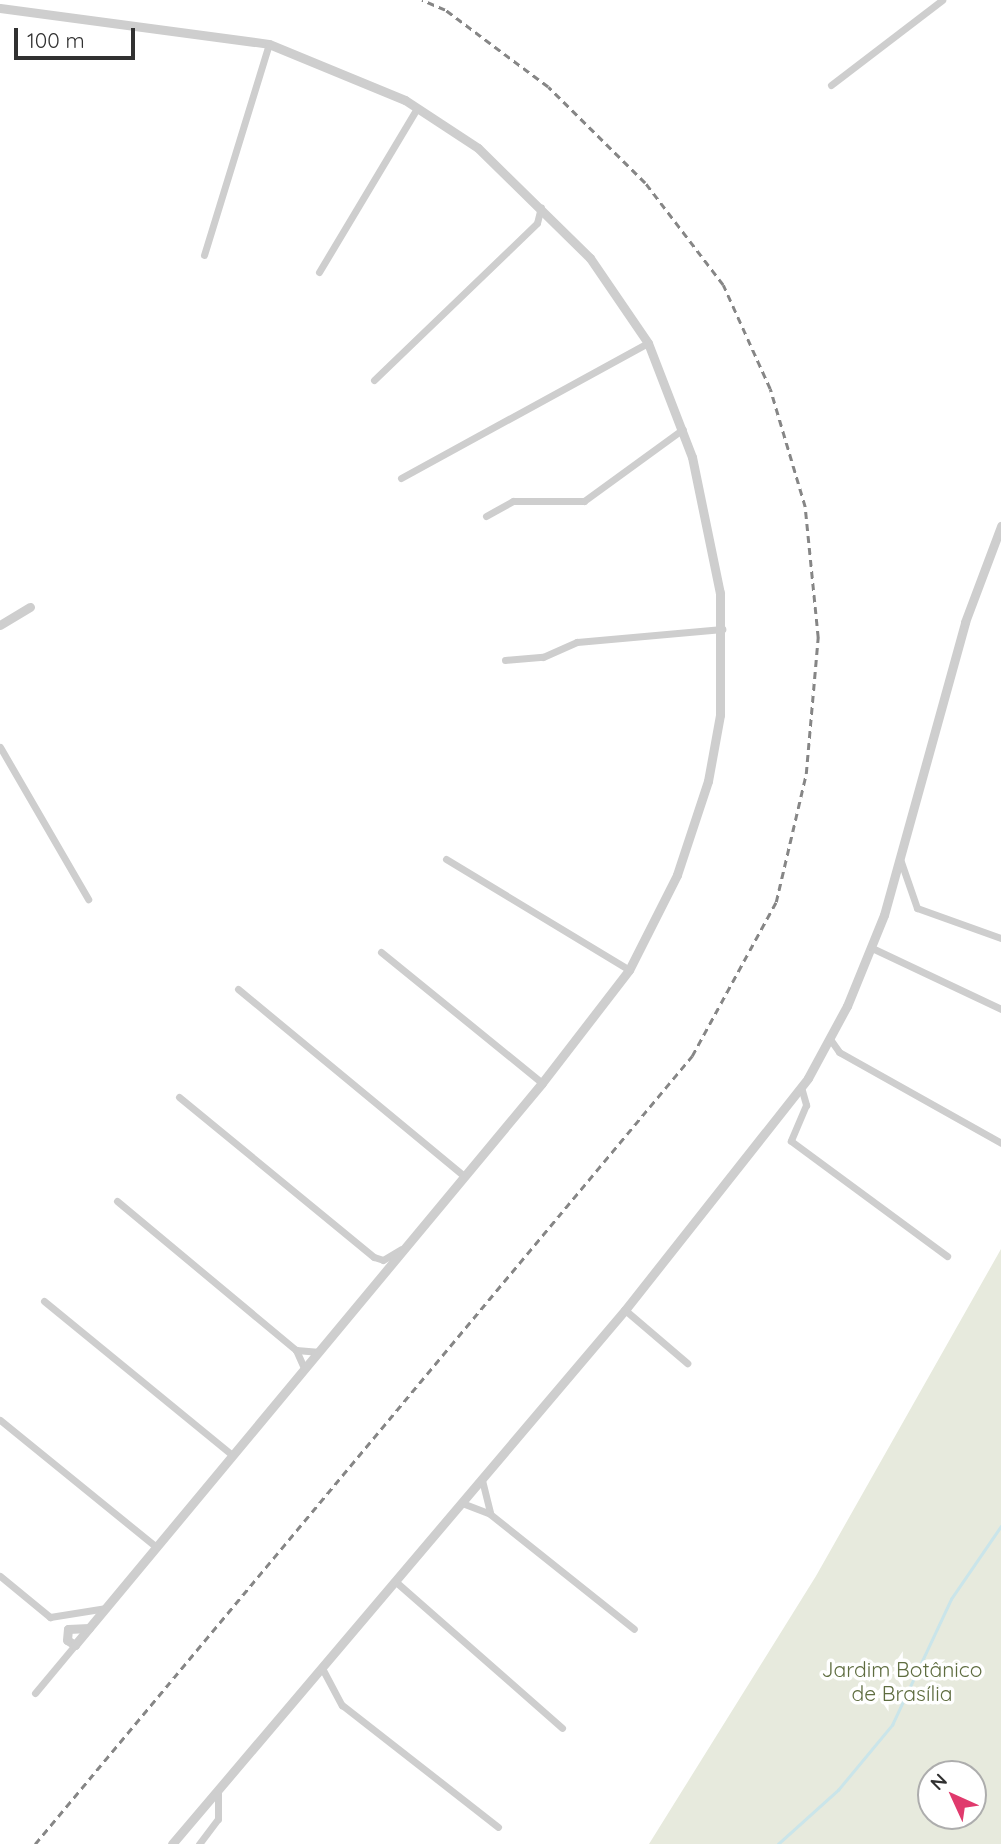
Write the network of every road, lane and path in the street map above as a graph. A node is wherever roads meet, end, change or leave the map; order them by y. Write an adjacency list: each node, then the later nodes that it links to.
1 (942, 0): 4 (street)
2 (0, 8): 3 (street)
3 (269, 44): 5 (street); 9 (street)
4 (831, 85)
5 (417, 108): 6 (street); 10 (street)
6 (541, 206): 7 (street); 8 (street)
7 (555, 220): 8 (street); 11 (street)
8 (537, 223): 12 (street)
9 (204, 255)
10 (319, 272)
11 (648, 343): 13 (street); 14 (street)
12 (374, 380)
13 (683, 429): 15 (street); 19 (street)
14 (401, 478)
15 (486, 516)
16 (1001, 526): 23 (street)
17 (30, 607): 18 (street)
18 (0, 625)
19 (722, 629): 20 (street); 28 (street)
20 (505, 660)
21 (0, 747): 24 (street)
22 (446, 859): 28 (street)
23 (900, 859): 25 (street); 26 (street)
24 (88, 899)
25 (1001, 938)
26 (872, 948): 30 (street); 31 (street)
27 (381, 951): 34 (street)
28 (629, 970): 34 (street)
29 (238, 989): 38 (street)
30 (1001, 1009)
31 (831, 1039): 32 (street); 33 (street)
32 (839, 1052): 33 (street); 37 (street)
33 (822, 1055): 35 (street)
34 (542, 1083): 38 (street)
35 (801, 1087): 41 (street); 43 (street)
36 (179, 1097): 40 (street)
37 (1001, 1143)
38 (464, 1177): 40 (street)
39 (117, 1201): 44 (street)
40 (404, 1247): 45 (street)
41 (947, 1255)
42 (44, 1300): 49 (street)
43 (625, 1310): 46 (street); 50 (street)
44 (296, 1350): 45 (street); 47 (street)
45 (317, 1352): 47 (street)
46 (687, 1363)
47 (303, 1368): 49 (street)
48 (0, 1420): 53 (street)
49 (232, 1455): 53 (street)
50 (482, 1480): 51 (street); 52 (street)
51 (462, 1503): 52 (street); 55 (street)
52 (490, 1514): 58 (street)
53 (156, 1547): 56 (street)
54 (0, 1576): 56 (street)
55 (396, 1582): 60 (street); 62 (street)
56 (106, 1608): 57 (street)
57 (89, 1628): 59 (street); 59 (street)
58 (634, 1629)
59 (75, 1644): 61 (street)
60 (323, 1670): 63 (street); 64 (street)
61 (35, 1693)
62 (562, 1728)
63 (218, 1790): 65 (street); 66 (street)
64 (498, 1827)
65 (172, 1844)
66 (199, 1844)

